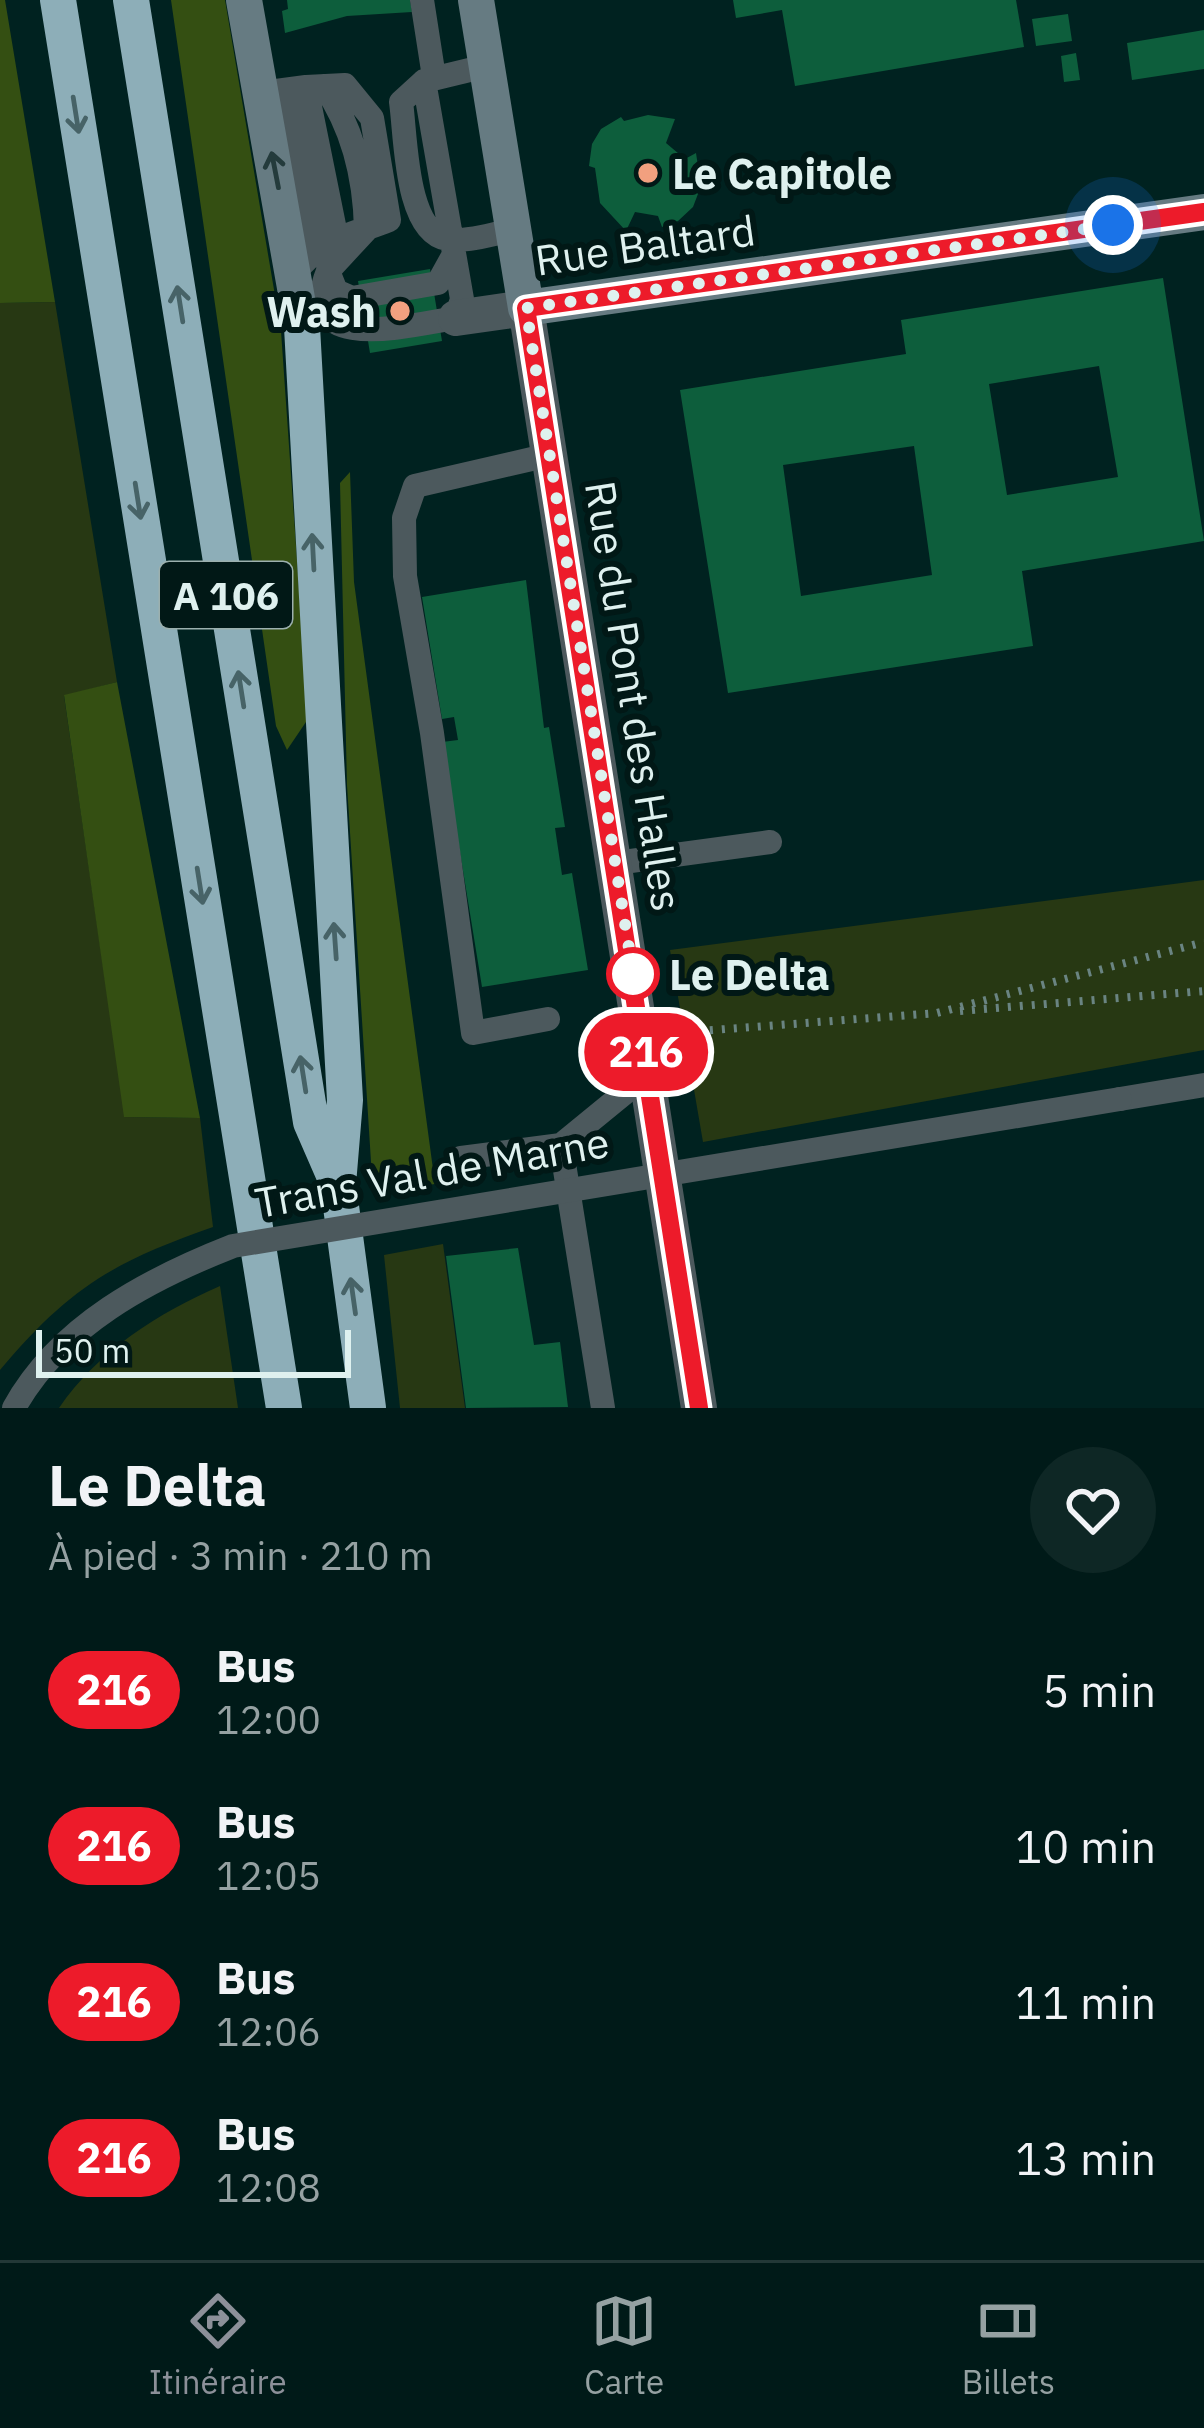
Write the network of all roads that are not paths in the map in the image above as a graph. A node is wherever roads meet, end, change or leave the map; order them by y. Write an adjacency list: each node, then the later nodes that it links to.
1 (58, 0): 28 (highway, A 106, one-way to 28)
2 (131, 0): 26 (highway, A 106, one-way to 2)
3 (244, 0): 8 (street)
4 (422, 0): 7 (lane)
5 (476, 0): 6 (street, Rue du Pont des Halles)
6 (486, 66): 7 (lane); 11 (street, Rue du Pont des Halles)
7 (429, 79): 13 (lane)
8 (295, 89): 10 (lane); 12 (lane); 14 (street, one-way to 8)
9 (1204, 212): 15 (street, Rue Baltard)
10 (366, 230): 12 (lane); 14 (lane)
11 (514, 230): 13 (lane); 15 (street, Rue du Pont des Halles)
12 (336, 235): 14 (lane)
13 (452, 248): 14 (lane); 16 (lane)
14 (311, 266): 16 (lane); 17 (street)
15 (526, 308): 16 (street, Rue Baltard); 18 (street, Rue du Pont des Halles)
16 (455, 318)
17 (302, 327): 26 (highway, one-way to 17)
18 (549, 454): 20 (street, Rue du Pont des Halles); 21 (lane)
19 (770, 842): 20 (lane)
20 (616, 862): 22 (street, Rue du Pont des Halles)
21 (548, 1019)
22 (649, 1073): 24 (lane); 31 (street, Rue du Pont des Halles)
23 (1204, 1085): 27 (lane, Trans Val de Marne, bridge)
24 (561, 1145): 25 (lane); 30 (lane)
25 (461, 1158)
26 (338, 1184): 29 (highway, A 106, one-way to 26)
27 (14, 1408)
28 (284, 1408)
29 (368, 1408)
30 (603, 1408)
31 (699, 1408)

